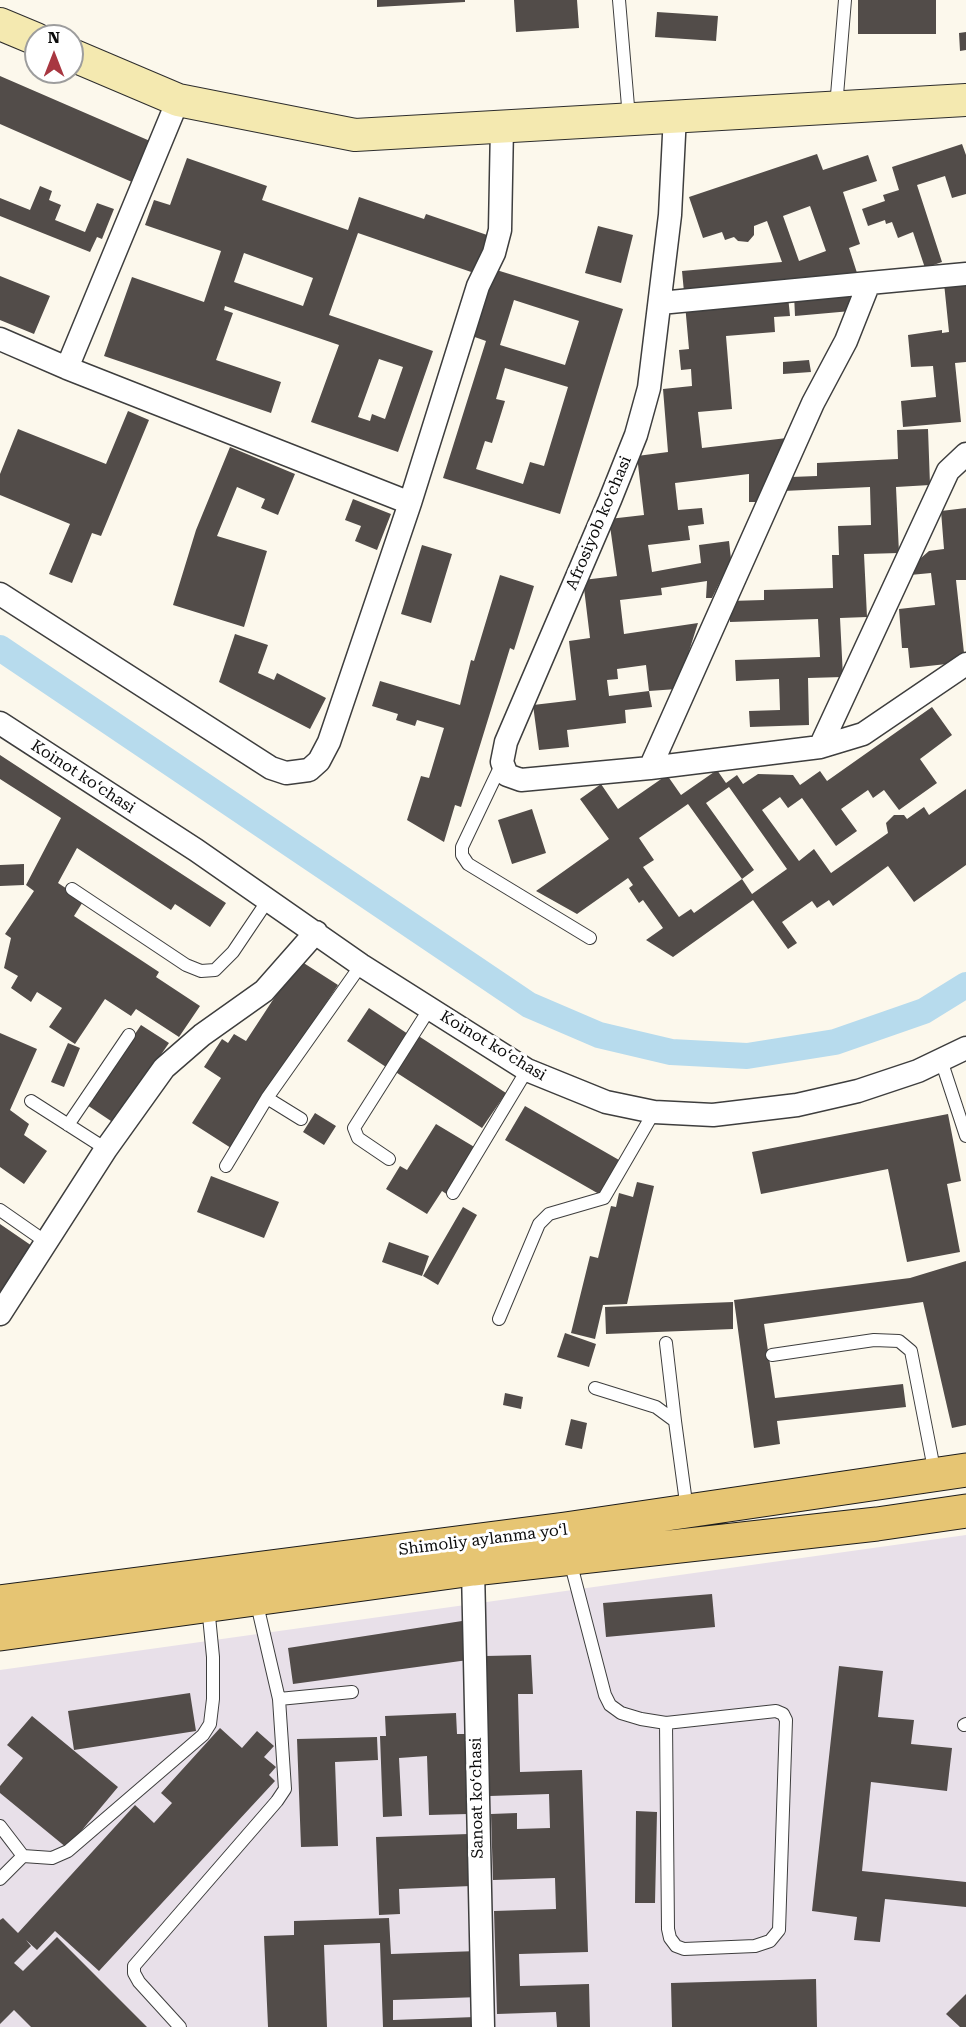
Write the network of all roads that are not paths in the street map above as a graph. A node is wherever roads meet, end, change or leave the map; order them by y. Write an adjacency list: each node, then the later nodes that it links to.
1 (619, 0): 10 (lane)
2 (845, 0): 8 (lane)
3 (0, 24): 4 (street)
4 (24, 34)
5 (84, 60): 6 (street)
6 (178, 100): 11 (street); 16 (street)
7 (966, 100): 8 (street)
8 (836, 108): 9 (street)
9 (675, 116): 10 (street); 14 (street, Afrosiyob koʻchasi)
10 (629, 118): 11 (street)
11 (502, 126): 18 (street)
12 (966, 274): 13 (street)
13 (869, 283): 14 (street); 24 (street)
14 (660, 303): 23 (street, Afrosiyob koʻchasi)
15 (0, 339): 16 (street)
16 (67, 368): 18 (street)
17 (966, 454): 22 (street)
18 (410, 503): 19 (street)
19 (0, 594)
20 (966, 664): 22 (street)
21 (0, 723): 26 (street, Koinot koʻchasi)
22 (820, 747): 24 (street)
23 (502, 762): 24 (street); 28 (lane)
24 (650, 768)
25 (72, 889): 26 (lane)
26 (267, 900): 27 (street, Koinot koʻchasi)
27 (316, 932): 29 (street, Koinot koʻchasi); 41 (street)
28 (590, 938)
29 (362, 964): 30 (street, Koinot koʻchasi); 35 (lane)
30 (430, 1008): 34 (street, Koinot koʻchasi); 42 (lane)
31 (129, 1035): 39 (lane)
32 (966, 1048): 33 (street, Koinot koʻchasi)
33 (941, 1060): 37 (street, Koinot koʻchasi); 40 (lane)
34 (527, 1070): 37 (street, Koinot koʻchasi); 44 (lane)
35 (267, 1098): 38 (lane); 43 (lane)
36 (31, 1101): 39 (lane)
37 (654, 1112): 48 (lane)
38 (301, 1119)
39 (68, 1125): 41 (lane)
40 (966, 1136)
41 (106, 1149): 46 (street)
42 (389, 1159)
43 (226, 1166)
44 (453, 1193)
45 (0, 1210): 46 (lane)
46 (46, 1242): 47 (street)
47 (0, 1314)
48 (499, 1319)
49 (666, 1343): 52 (lane)
50 (772, 1355): 53 (lane)
51 (595, 1389): 52 (lane)
52 (675, 1422): 55 (lane)
53 (950, 1473): 54 (main road, Shimoliy aylanma yoʻl)
54 (869, 1485): 55 (main road, Shimoliy aylanma yoʻl); 57 (main road)
55 (687, 1511): 61 (main road, Shimoliy aylanma yoʻl)
56 (966, 1511): 57 (main road, Shimoliy aylanma yoʻl)
57 (876, 1524): 58 (main road, Shimoliy aylanma yoʻl)
58 (570, 1558): 59 (main road, Shimoliy aylanma yoʻl); 66 (lane)
59 (473, 1569): 60 (main road, Shimoliy aylanma yoʻl); 71 (street, Sanoat koʻchasi)
60 (256, 1599): 62 (main road, Shimoliy aylanma yoʻl); 65 (lane)
61 (0, 1602)
62 (208, 1606): 63 (main road, Shimoliy aylanma yoʻl); 68 (lane)
63 (0, 1634)
64 (352, 1692): 65 (lane)
65 (279, 1699): 70 (lane)
66 (666, 1723): 66 (lane)
67 (0, 1826): 68 (lane)
68 (23, 1856): 69 (lane)
69 (0, 1879)
70 (180, 2027)
71 (483, 2027)

